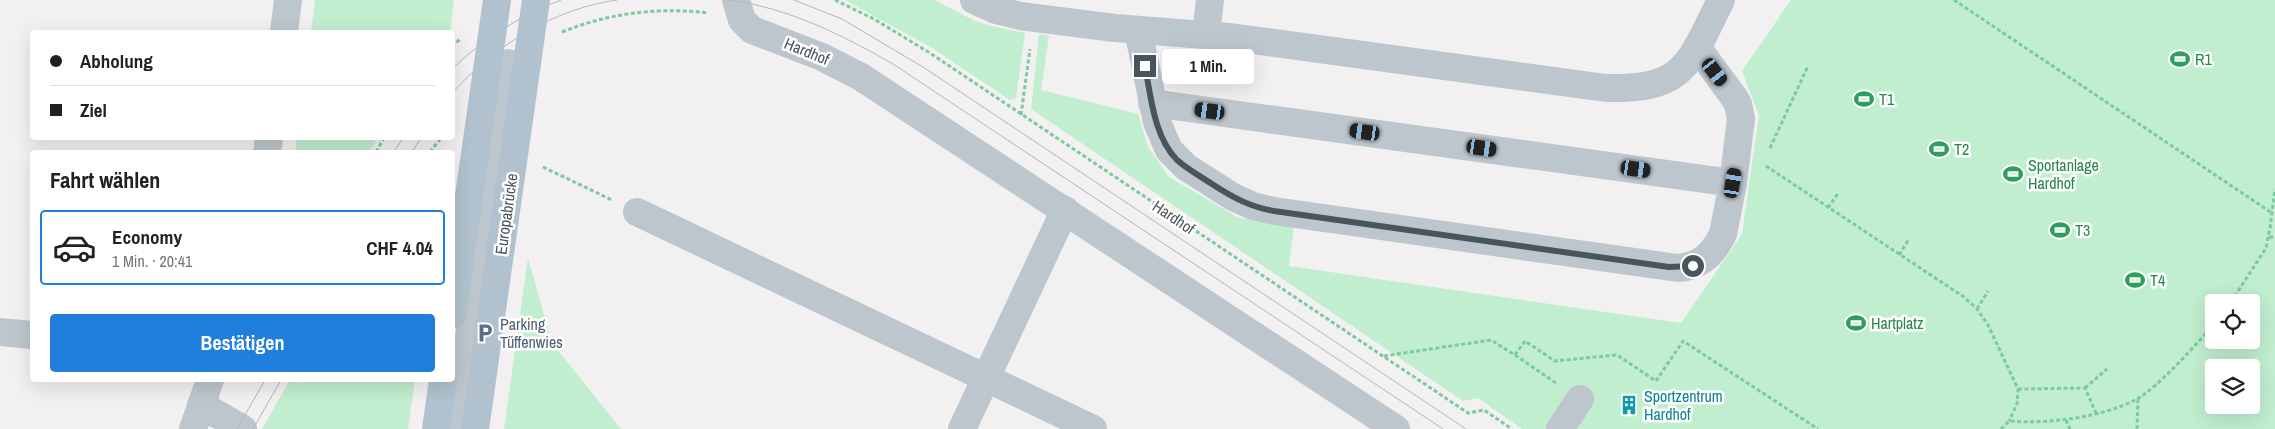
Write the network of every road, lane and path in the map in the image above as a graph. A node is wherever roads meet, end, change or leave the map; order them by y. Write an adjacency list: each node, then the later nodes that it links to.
1 (288, 0): 10 (street)
2 (497, 0): 35 (main road, bridge)
3 (536, 0): 58 (main road, Europabrücke, bridge)
4 (835, 0): 19 (path, Hardhof)
5 (974, 0): 11 (street)
6 (1210, 0): 13 (street)
7 (1721, 0): 15 (street)
8 (1954, 0): 29 (path)
9 (738, 8): 12 (path); 27 (street, Hardhof)
10 (284, 30)
11 (1138, 30): 13 (street); 18 (street)
12 (558, 33)
13 (1206, 34): 15 (street)
14 (1031, 43): 19 (path)
15 (1697, 48): 23 (street)
16 (508, 63): 22 (street)
17 (1808, 66): 20 (path)
18 (1152, 103): 23 (street); 23 (street)
19 (1021, 115): 42 (path, Hardhof)
20 (1769, 150)
21 (1767, 158): 26 (path)
22 (495, 159): 28 (path); 57 (street)
23 (1733, 183)
24 (2275, 189): 29 (path)
25 (1838, 192): 26 (path)
26 (1828, 208): 33 (path)
27 (1065, 210): 45 (street); 61 (street, Hardhof)
28 (637, 212): 45 (street)
29 (2272, 213): 30 (path)
30 (2269, 237): 31 (path); 36 (path)
31 (2275, 237)
32 (1909, 239): 33 (path)
33 (1899, 255): 37 (path)
34 (1988, 291): 37 (path)
35 (455, 294)
36 (2236, 294)
37 (1977, 309): 48 (path)
38 (0, 332): 40 (street)
39 (2205, 334): 49 (path)
40 (30, 335)
41 (1515, 355): 42 (path); 44 (path); 64 (path)
42 (1384, 357): 62 (path, Hardhof)
43 (2107, 369): 47 (path)
44 (1538, 370)
45 (986, 378): 59 (street); 60 (street)
46 (443, 382): 56 (main road)
47 (2085, 388): 48 (path); 52 (path)
48 (2018, 389): 54 (path)
49 (2138, 398): 52 (path); 67 (path)
50 (1580, 399): 63 (street)
51 (202, 405): 55 (street)
52 (2096, 412): 53 (path)
53 (2066, 420): 54 (path); 66 (path)
54 (2008, 421): 65 (path)
55 (243, 429)
56 (436, 429)
57 (456, 429)
58 (475, 429)
59 (962, 429)
60 (1093, 429)
61 (1396, 429)
62 (1512, 429)
63 (1560, 429)
64 (1818, 429)
65 (2001, 429)
66 (2070, 429)
67 (2136, 429)

